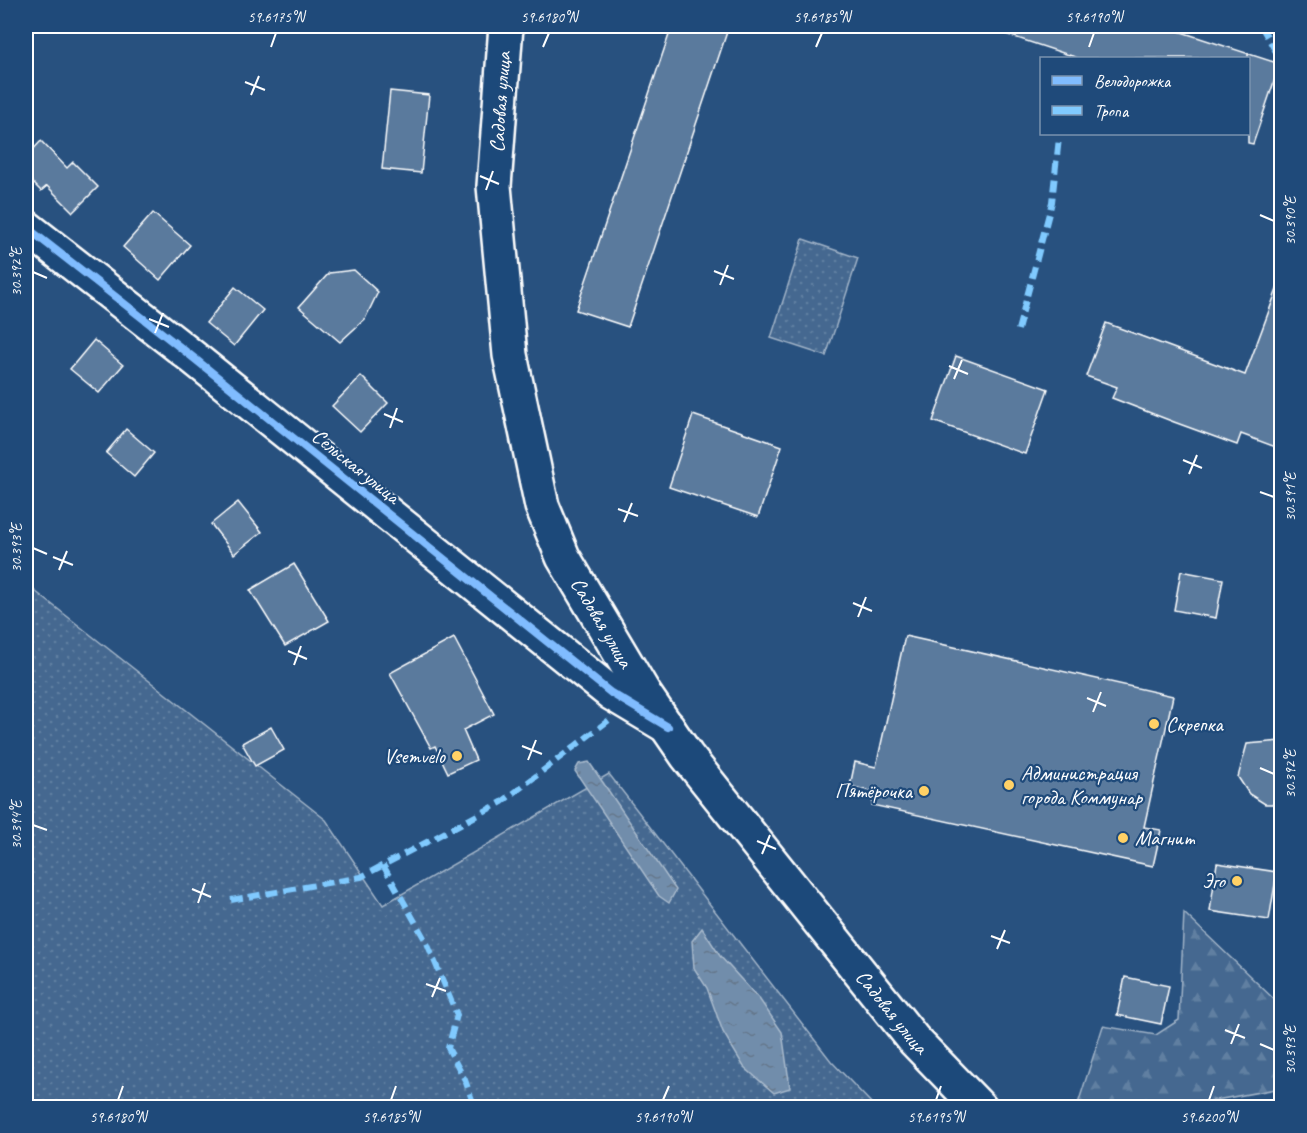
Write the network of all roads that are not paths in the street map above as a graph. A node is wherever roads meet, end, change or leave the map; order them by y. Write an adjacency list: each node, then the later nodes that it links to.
1 (506, 26): 3 (main road, Садовая улица)
2 (26, 227): 3 (main road, Сельская улица)
3 (668, 728): 4 (main road, Садовая улица)
4 (980, 1107)

